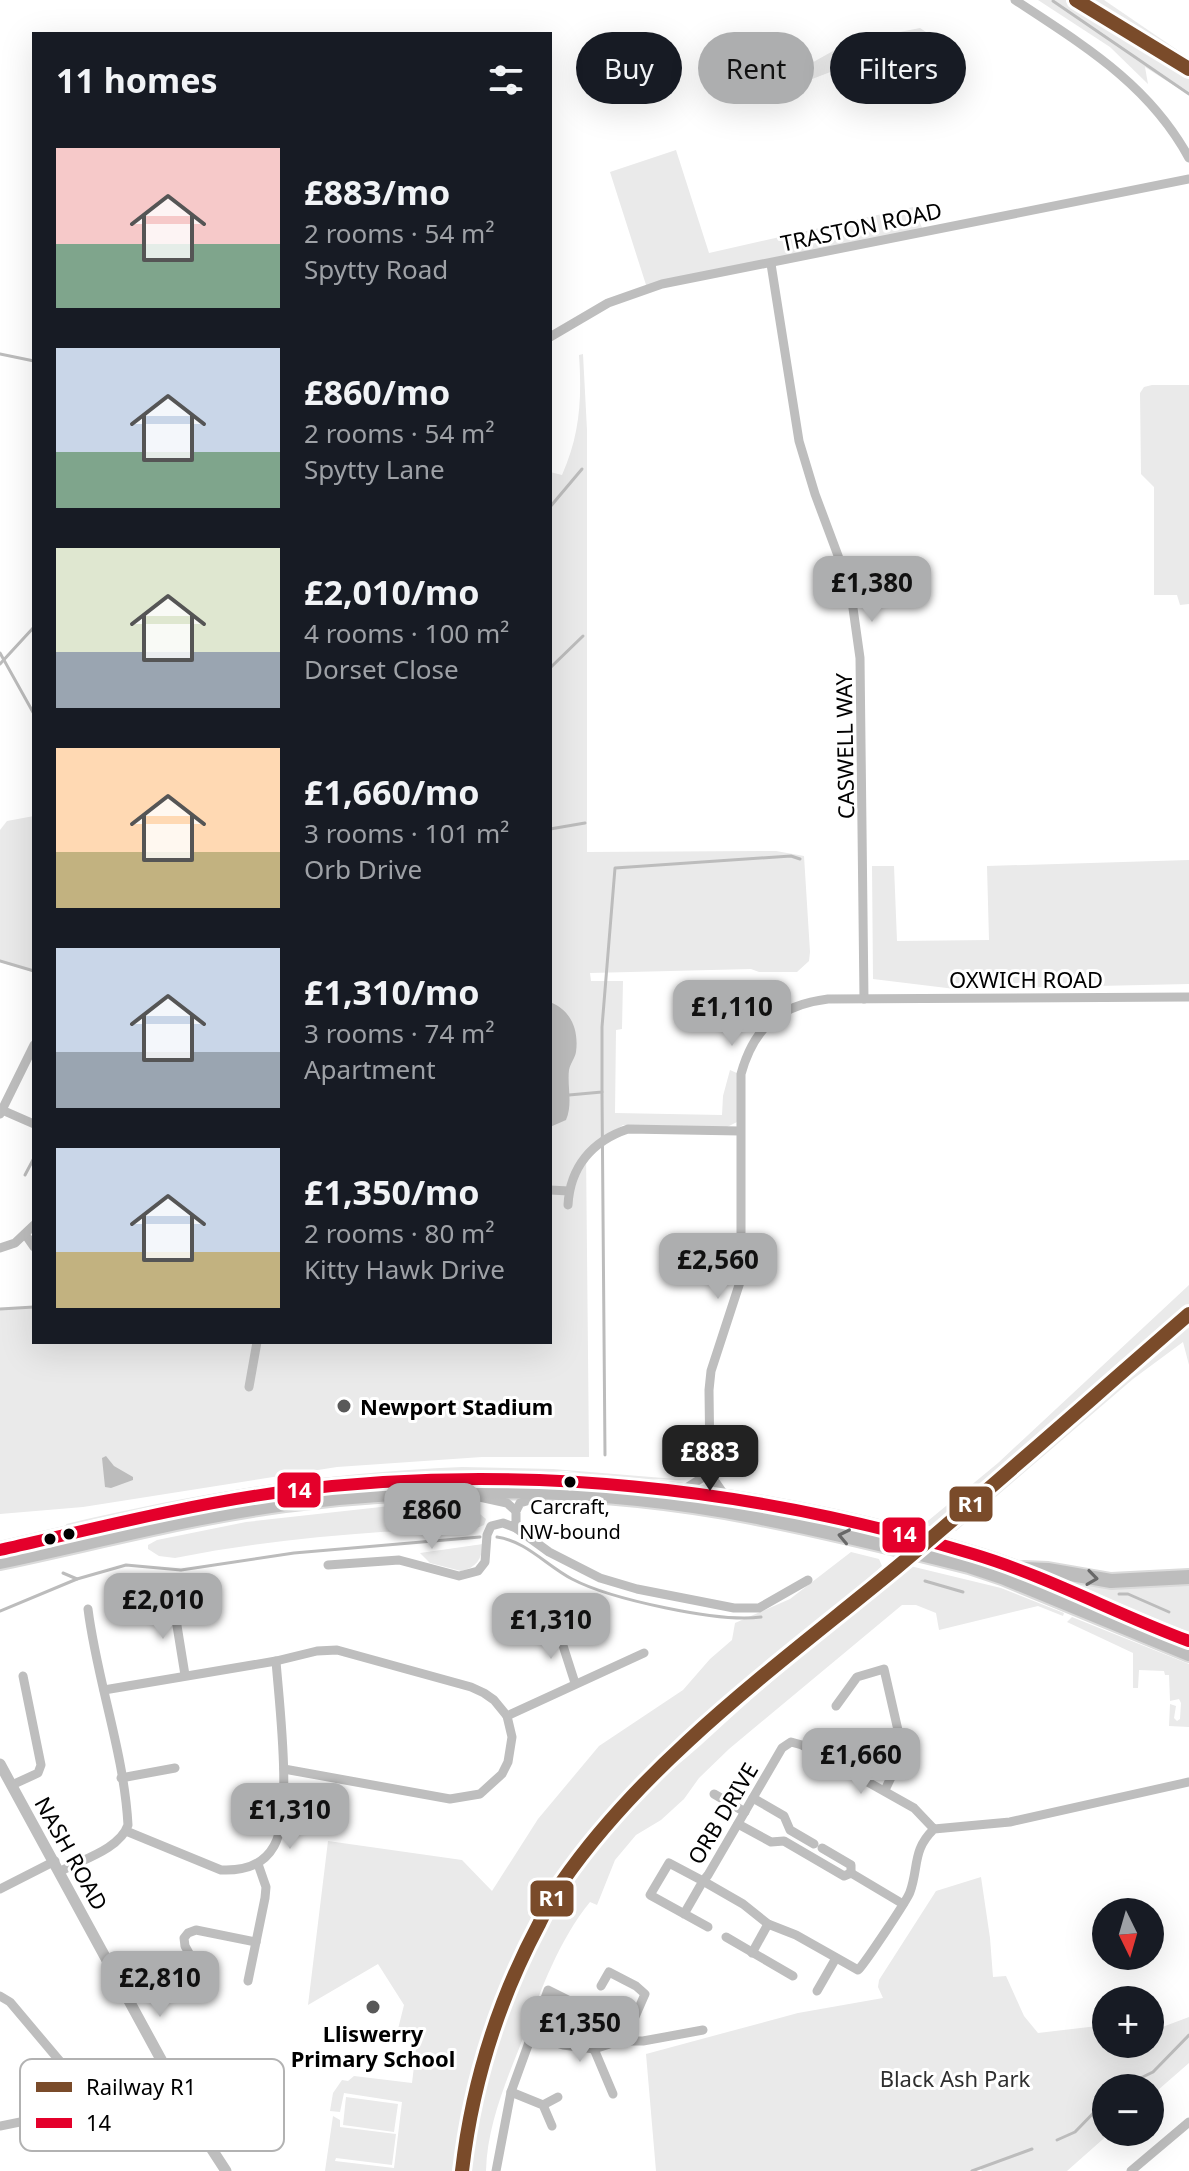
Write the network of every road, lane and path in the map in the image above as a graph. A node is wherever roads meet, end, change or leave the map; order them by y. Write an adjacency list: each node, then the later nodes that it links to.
1 (1015, 0): 2 (street)
2 (1189, 158)
3 (1189, 179): 4 (street, TRASTON ROAD)
4 (771, 264): 5 (street, TRASTON ROAD); 7 (street, CASWELL WAY)
5 (552, 336)
6 (1189, 997): 7 (street, OXWICH ROAD)
7 (864, 999): 11 (street, OXWICH ROAD)
8 (32, 1049): 9 (street)
9 (1, 1112): 10 (street)
10 (32, 1123)
11 (740, 1131): 13 (street); 21 (street, OXWICH ROAD)
12 (552, 1190): 13 (street)
13 (569, 1191): 14 (street)
14 (568, 1205)
15 (32, 1227): 16 (street)
16 (25, 1234): 17 (street); 18 (street)
17 (32, 1244)
18 (0, 1248)
19 (257, 1344): 20 (street)
20 (249, 1387)
21 (710, 1467): 22 (street); 25 (street)
22 (683, 1491): 25 (main road); 28 (main road)
23 (452, 1492): 24 (main road); 26 (street); 29 (main road)
24 (595, 1497): 26 (street); 39 (main road, one-way to 24)
25 (726, 1497): 31 (main road)
26 (516, 1511): 27 (street)
27 (516, 1528): 30 (street); 33 (street)
28 (0, 1550)
29 (0, 1562)
30 (328, 1565)
31 (1015, 1569): 32 (main road, one-way to 32); 37 (main road)
32 (1189, 1577)
33 (808, 1580)
34 (173, 1601): 41 (street)
35 (88, 1609): 44 (street)
36 (558, 1630): 43 (street)
37 (1189, 1641)
38 (644, 1653): 43 (street)
39 (1189, 1654)
40 (276, 1661): 41 (street); 46 (street); 49 (street)
41 (185, 1675): 44 (street)
42 (23, 1676): 52 (street)
43 (575, 1683): 46 (street)
44 (104, 1690): 50 (street)
45 (836, 1706): 53 (street)
46 (507, 1716): 49 (street)
47 (0, 1764): 52 (street, NASH ROAD)
48 (175, 1768): 50 (street)
49 (284, 1769): 60 (street)
50 (121, 1778): 59 (street)
51 (1189, 1782): 58 (street)
52 (12, 1785): 61 (street, NASH ROAD)
53 (885, 1790): 55 (street, ORB DRIVE); 58 (street, ORB DRIVE)
54 (714, 1794): 56 (street)
55 (753, 1798): 56 (street, ORB DRIVE); 62 (street)
56 (745, 1812): 57 (street, ORB DRIVE)
57 (738, 1824): 62 (street); 63 (street, ORB DRIVE)
58 (934, 1829): 65 (street, ORB DRIVE)
59 (126, 1831): 60 (street); 61 (street)
60 (258, 1864): 70 (street)
61 (58, 1866): 64 (street); 85 (street, NASH ROAD)
62 (851, 1873): 65 (street)
63 (703, 1881): 66 (street); 66 (street); 67 (street, ORB DRIVE)
64 (0, 1889)
65 (903, 1904): 72 (street, ORB DRIVE)
66 (684, 1914): 68 (street)
67 (768, 1924): 71 (street); 72 (street, ORB DRIVE)
68 (708, 1927)
69 (726, 1937): 71 (street)
70 (256, 1942): 73 (street); 75 (street)
71 (752, 1953): 74 (street)
72 (836, 1958): 77 (street)
73 (195, 1964)
74 (793, 1976)
75 (248, 1981)
76 (601, 1986): 82 (street)
77 (817, 1991)
78 (0, 1996): 84 (street)
79 (578, 2005): 81 (street)
80 (703, 2030): 82 (street)
81 (532, 2035): 83 (street); 86 (street)
82 (633, 2039): 83 (street)
83 (594, 2049): 87 (street)
84 (58, 2059)
85 (161, 2059)
86 (511, 2092): 89 (street); 96 (street)
87 (613, 2094)
88 (558, 2097): 89 (street)
89 (543, 2105): 93 (street)
90 (20, 2122): 92 (street)
91 (1189, 2122): 97 (street)
92 (0, 2126)
93 (552, 2126)
94 (213, 2151): 95 (street, NASH ROAD)
95 (226, 2171)
96 (496, 2171)
97 (1131, 2171)

